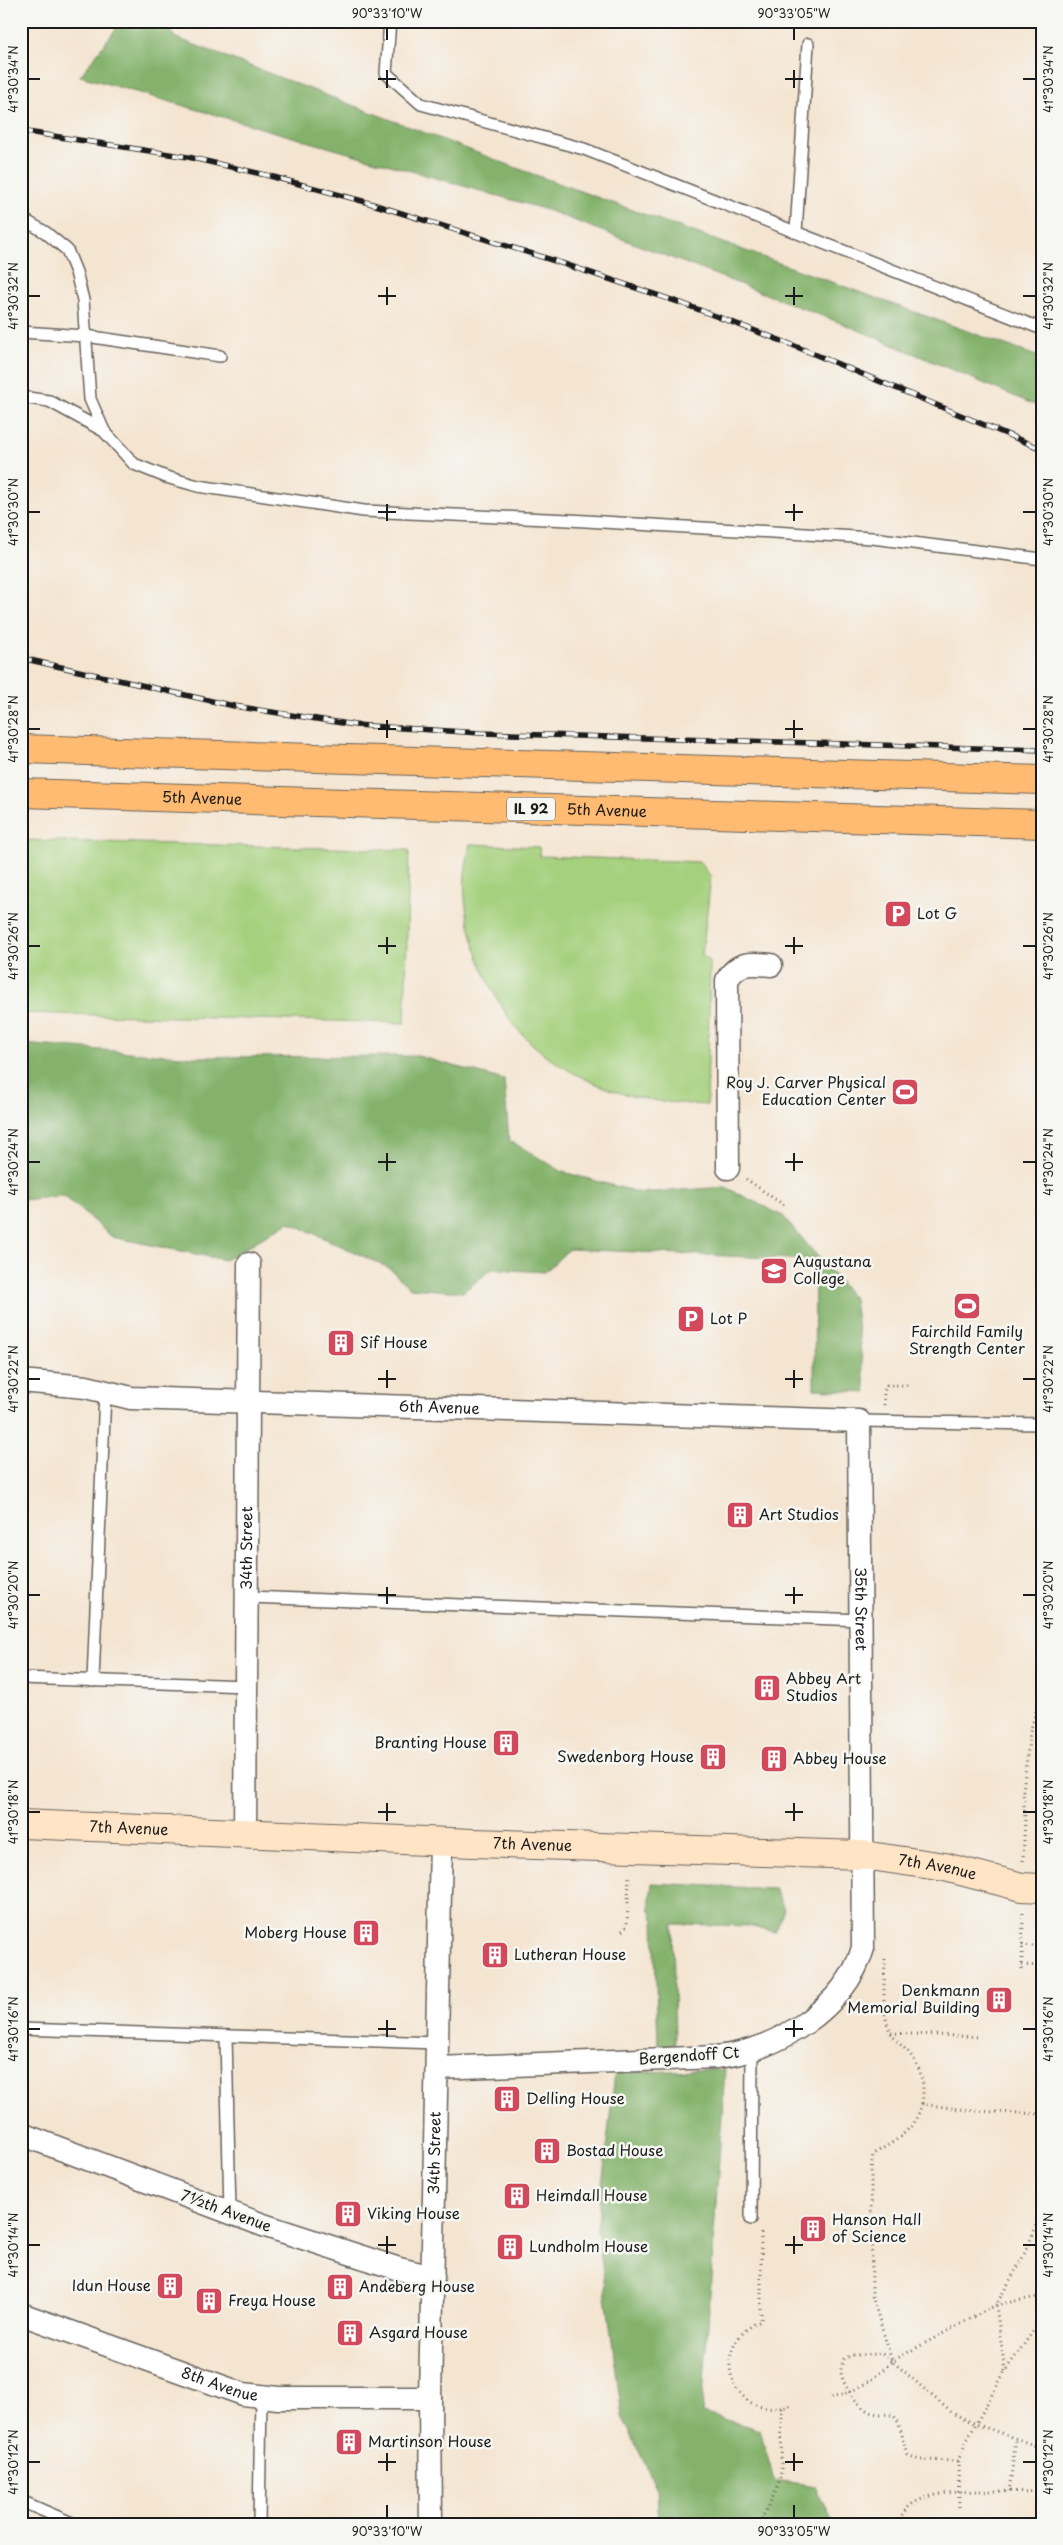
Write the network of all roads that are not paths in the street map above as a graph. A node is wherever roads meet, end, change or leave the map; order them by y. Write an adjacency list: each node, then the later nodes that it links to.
1 (390, 21): 4 (lane)
2 (808, 44): 4 (lane)
3 (21, 218): 7 (lane)
4 (796, 232): 5 (lane)
5 (1042, 329)
6 (21, 332): 7 (lane)
7 (86, 336): 8 (lane); 10 (lane)
8 (220, 356)
9 (21, 397): 10 (lane)
10 (104, 431): 11 (lane)
11 (1042, 559)
12 (21, 749): 13 (main road)
13 (1042, 780)
14 (21, 793): 15 (main road, 5th Avenue / IL 92)
15 (1042, 824)
16 (771, 965): 17 (street)
17 (728, 1168)
18 (249, 1264): 21 (street, 34th Street)
19 (21, 1381): 20 (street, 6th Avenue)
20 (105, 1393): 21 (street, 6th Avenue); 27 (lane)
21 (250, 1402): 22 (street, 6th Avenue); 24 (street, 34th Street)
22 (859, 1420): 23 (lane); 25 (street, 35th Street)
23 (1042, 1424)
24 (248, 1597): 25 (lane); 28 (street, 34th Street)
25 (862, 1620): 32 (street, 35th Street)
26 (21, 1678): 27 (lane)
27 (93, 1681): 28 (lane)
28 (246, 1686): 30 (street, 34th Street)
29 (21, 1824): 30 (street, 7th Avenue)
30 (245, 1833): 31 (street, 7th Avenue)
31 (441, 1841): 32 (street, 7th Avenue); 36 (street, 34th Street)
32 (863, 1855): 33 (street, 7th Avenue); 37 (street, Bergendoff Ct)
33 (1042, 1888)
34 (21, 2029): 35 (lane)
35 (226, 2036): 36 (lane); 40 (lane)
36 (437, 2043): 38 (street, 34th Street)
37 (752, 2051): 38 (street, Bergendoff Ct); 41 (lane)
38 (437, 2068): 42 (street, 34th Street)
39 (21, 2134): 40 (street, 7½th Avenue)
40 (230, 2213): 42 (street, 7½th Avenue)
41 (751, 2219)
42 (433, 2277): 45 (street, 34th Street)
43 (21, 2314): 44 (street, 8th Avenue)
44 (261, 2396): 45 (street, 8th Avenue); 48 (lane)
45 (430, 2398): 49 (street, 34th Street)
46 (21, 2501): 47 (lane)
47 (74, 2524)
48 (259, 2524)
49 (431, 2524)

